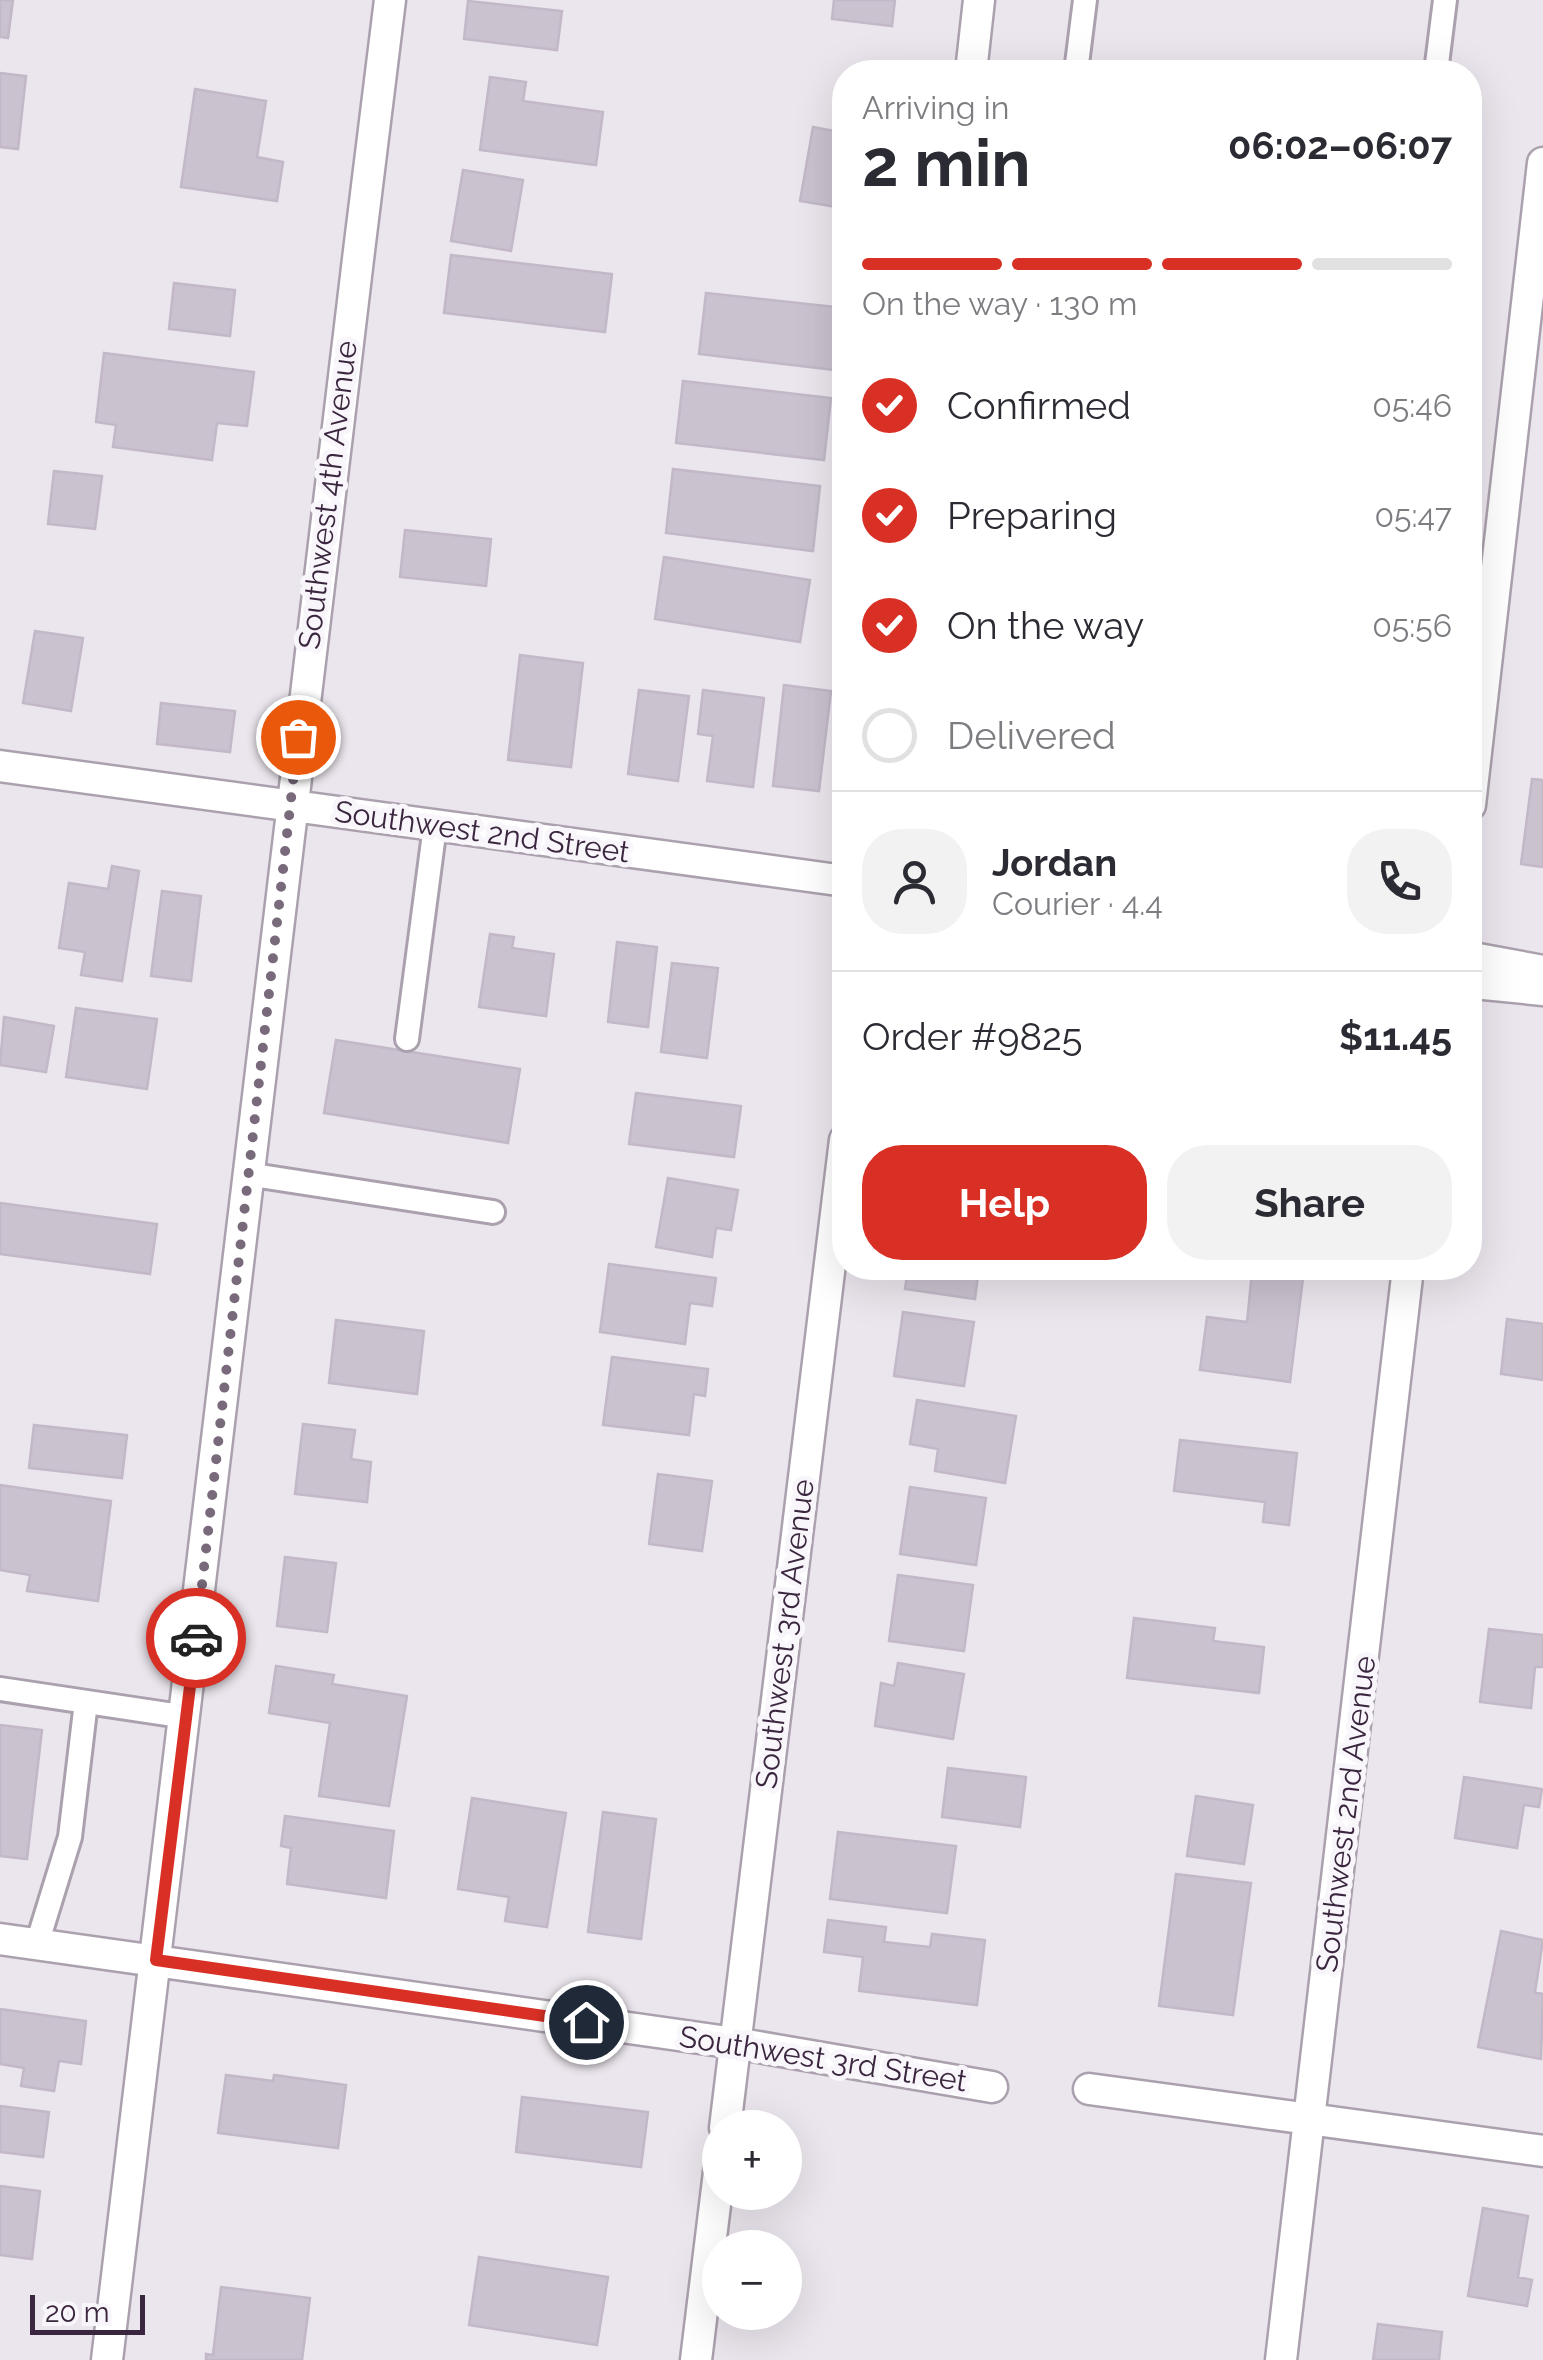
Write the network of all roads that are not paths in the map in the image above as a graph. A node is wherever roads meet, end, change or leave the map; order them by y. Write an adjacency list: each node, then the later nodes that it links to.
1 (390, 0): 11 (street, Southwest 4th Avenue)
2 (979, 0): 5 (street)
3 (1085, 0): 6 (lane)
4 (1445, 0): 7 (lane)
5 (972, 60)
6 (1078, 60)
7 (1438, 60)
8 (1543, 163): 9 (street)
9 (1482, 699)
10 (0, 766): 11 (street, Southwest 2nd Street)
11 (289, 807): 12 (street, Southwest 2nd Street); 19 (street, Southwest 4th Avenue)
12 (436, 826): 13 (street, Southwest 2nd Street); 18 (lane)
13 (832, 879)
14 (1482, 969): 15 (street)
15 (1543, 971)
16 (1482, 972): 17 (street)
17 (1543, 990)
18 (407, 1038)
19 (247, 1174): 20 (lane); 25 (street, Southwest 4th Avenue)
20 (493, 1212)
21 (832, 1247): 29 (street, Southwest 3rd Avenue)
22 (1407, 1280): 33 (street, Southwest 2nd Avenue)
23 (0, 1688): 24 (lane)
24 (86, 1702): 25 (lane); 27 (lane)
25 (188, 1716): 28 (street, Southwest 4th Avenue)
26 (0, 1939): 27 (street, Southwest 3rd Street)
27 (37, 1944): 28 (street, Southwest 3rd Street)
28 (156, 1960): 29 (street, Southwest 3rd Street); 36 (street, Southwest 4th Avenue)
29 (735, 2043): 30 (street, Southwest 3rd Street); 32 (street, Southwest 3rd Avenue)
30 (992, 2087)
31 (1089, 2089): 33 (street)
32 (726, 2110)
33 (1311, 2119): 34 (street); 38 (street, Southwest 2nd Avenue)
34 (1543, 2151)
35 (714, 2210): 37 (street)
36 (108, 2360)
37 (696, 2360)
38 (1281, 2360)

